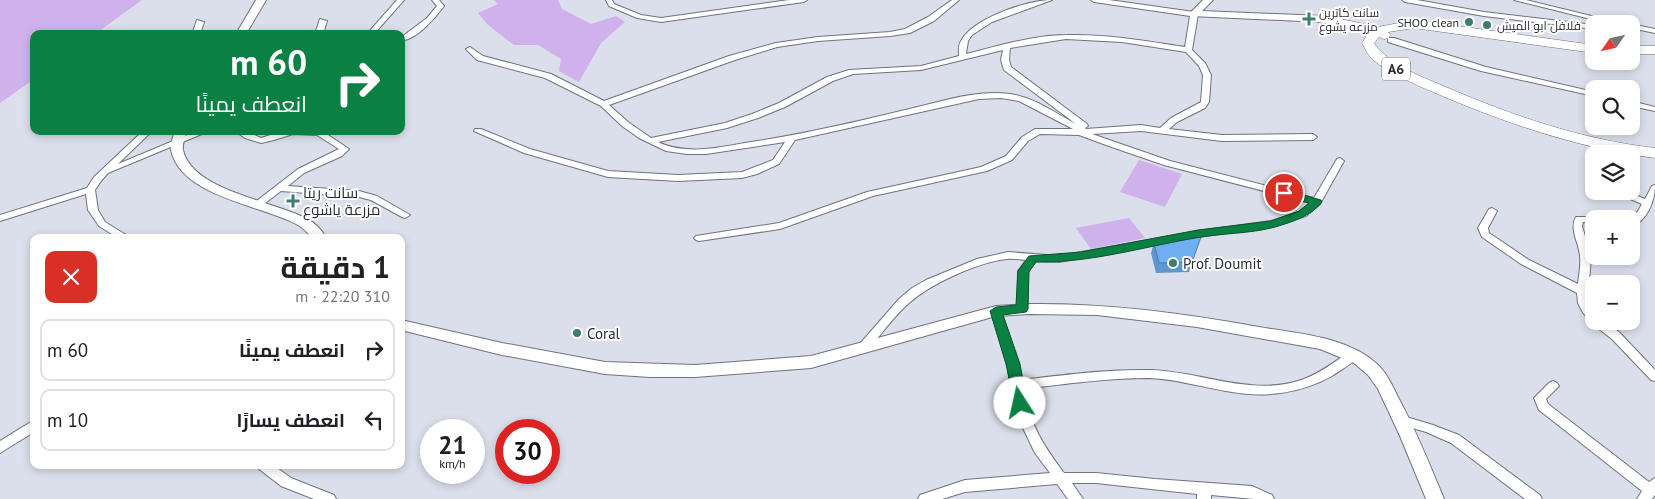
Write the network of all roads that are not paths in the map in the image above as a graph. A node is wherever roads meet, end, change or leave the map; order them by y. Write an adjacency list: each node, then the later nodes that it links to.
1 (261, 0): 19 (street)
2 (400, 0): 21 (street)
3 (435, 0): 23 (street)
4 (609, 0): 5 (street)
5 (804, 0)
6 (956, 0): 33 (street)
7 (1049, 0): 31 (street)
8 (1094, 0): 12 (street)
9 (1208, 0): 12 (street)
10 (1405, 0): 17 (street)
11 (1520, 0): 13 (street)
12 (1194, 14): 14 (street); 28 (street)
13 (1585, 15)
14 (1322, 18): 22 (highway)
15 (322, 21): 20 (street)
16 (200, 22): 18 (street)
17 (1585, 26)
18 (197, 30)
19 (243, 30)
20 (320, 30)
21 (374, 30)
22 (1376, 34): 24 (highway); 26 (highway); 49 (highway, A6)
23 (406, 38)
24 (1391, 40): 32 (street)
25 (1007, 46): 28 (street); 31 (street); 38 (street)
26 (1585, 48)
27 (470, 49): 33 (street)
28 (1188, 50): 36 (street)
29 (1640, 50): 30 (highway)
30 (1655, 50)
31 (963, 56): 47 (street)
32 (1585, 92)
33 (604, 104): 47 (street)
34 (1640, 105): 35 (street)
35 (1655, 109)
36 (1163, 130): 38 (street); 45 (street)
37 (478, 131): 46 (street)
38 (1085, 132): 46 (street); 56 (street); 66 (street)
39 (144, 135): 51 (street)
40 (180, 135): 48 (street)
41 (196, 135): 48 (street)
42 (245, 135): 43 (street)
43 (283, 135)
44 (322, 135): 52 (street)
45 (1313, 137)
46 (791, 140): 47 (street)
47 (651, 141)
48 (177, 144): 51 (street); 57 (street)
49 (1654, 154)
50 (1340, 161): 56 (street)
51 (103, 173): 54 (street)
52 (279, 188): 57 (street); 60 (street)
53 (1655, 188): 58 (street)
54 (90, 190): 62 (street); 64 (street)
55 (1637, 200): 58 (street)
56 (1317, 202): 68 (street)
57 (257, 204): 65 (street)
58 (1647, 204): 61 (street)
59 (1492, 212): 70 (street)
60 (405, 215)
61 (1640, 215)
62 (0, 218)
63 (1585, 218): 67 (street)
64 (119, 234)
65 (316, 234)
66 (700, 238)
67 (1585, 254)
68 (1033, 258): 72 (street); 76 (street)
69 (1585, 264): 70 (street)
70 (1581, 290): 71 (street)
71 (1585, 305)
72 (1022, 309): 73 (street); 77 (street)
73 (996, 311): 76 (street); 79 (street)
74 (405, 326): 76 (street)
75 (1608, 330): 78 (street)
76 (862, 349)
77 (1353, 355): 79 (street); 81 (street)
78 (1655, 376)
79 (1017, 385): 85 (street)
80 (1553, 386): 86 (street)
81 (1403, 421): 92 (street); 93 (street)
82 (30, 428): 83 (street)
83 (0, 448)
84 (269, 469): 88 (street)
85 (1061, 478): 87 (street); 89 (street); 90 (street)
86 (1650, 491)
87 (1204, 493): 91 (street)
88 (329, 499)
89 (925, 499)
90 (1076, 499)
91 (1268, 499)
92 (1436, 499)
93 (1535, 499)

